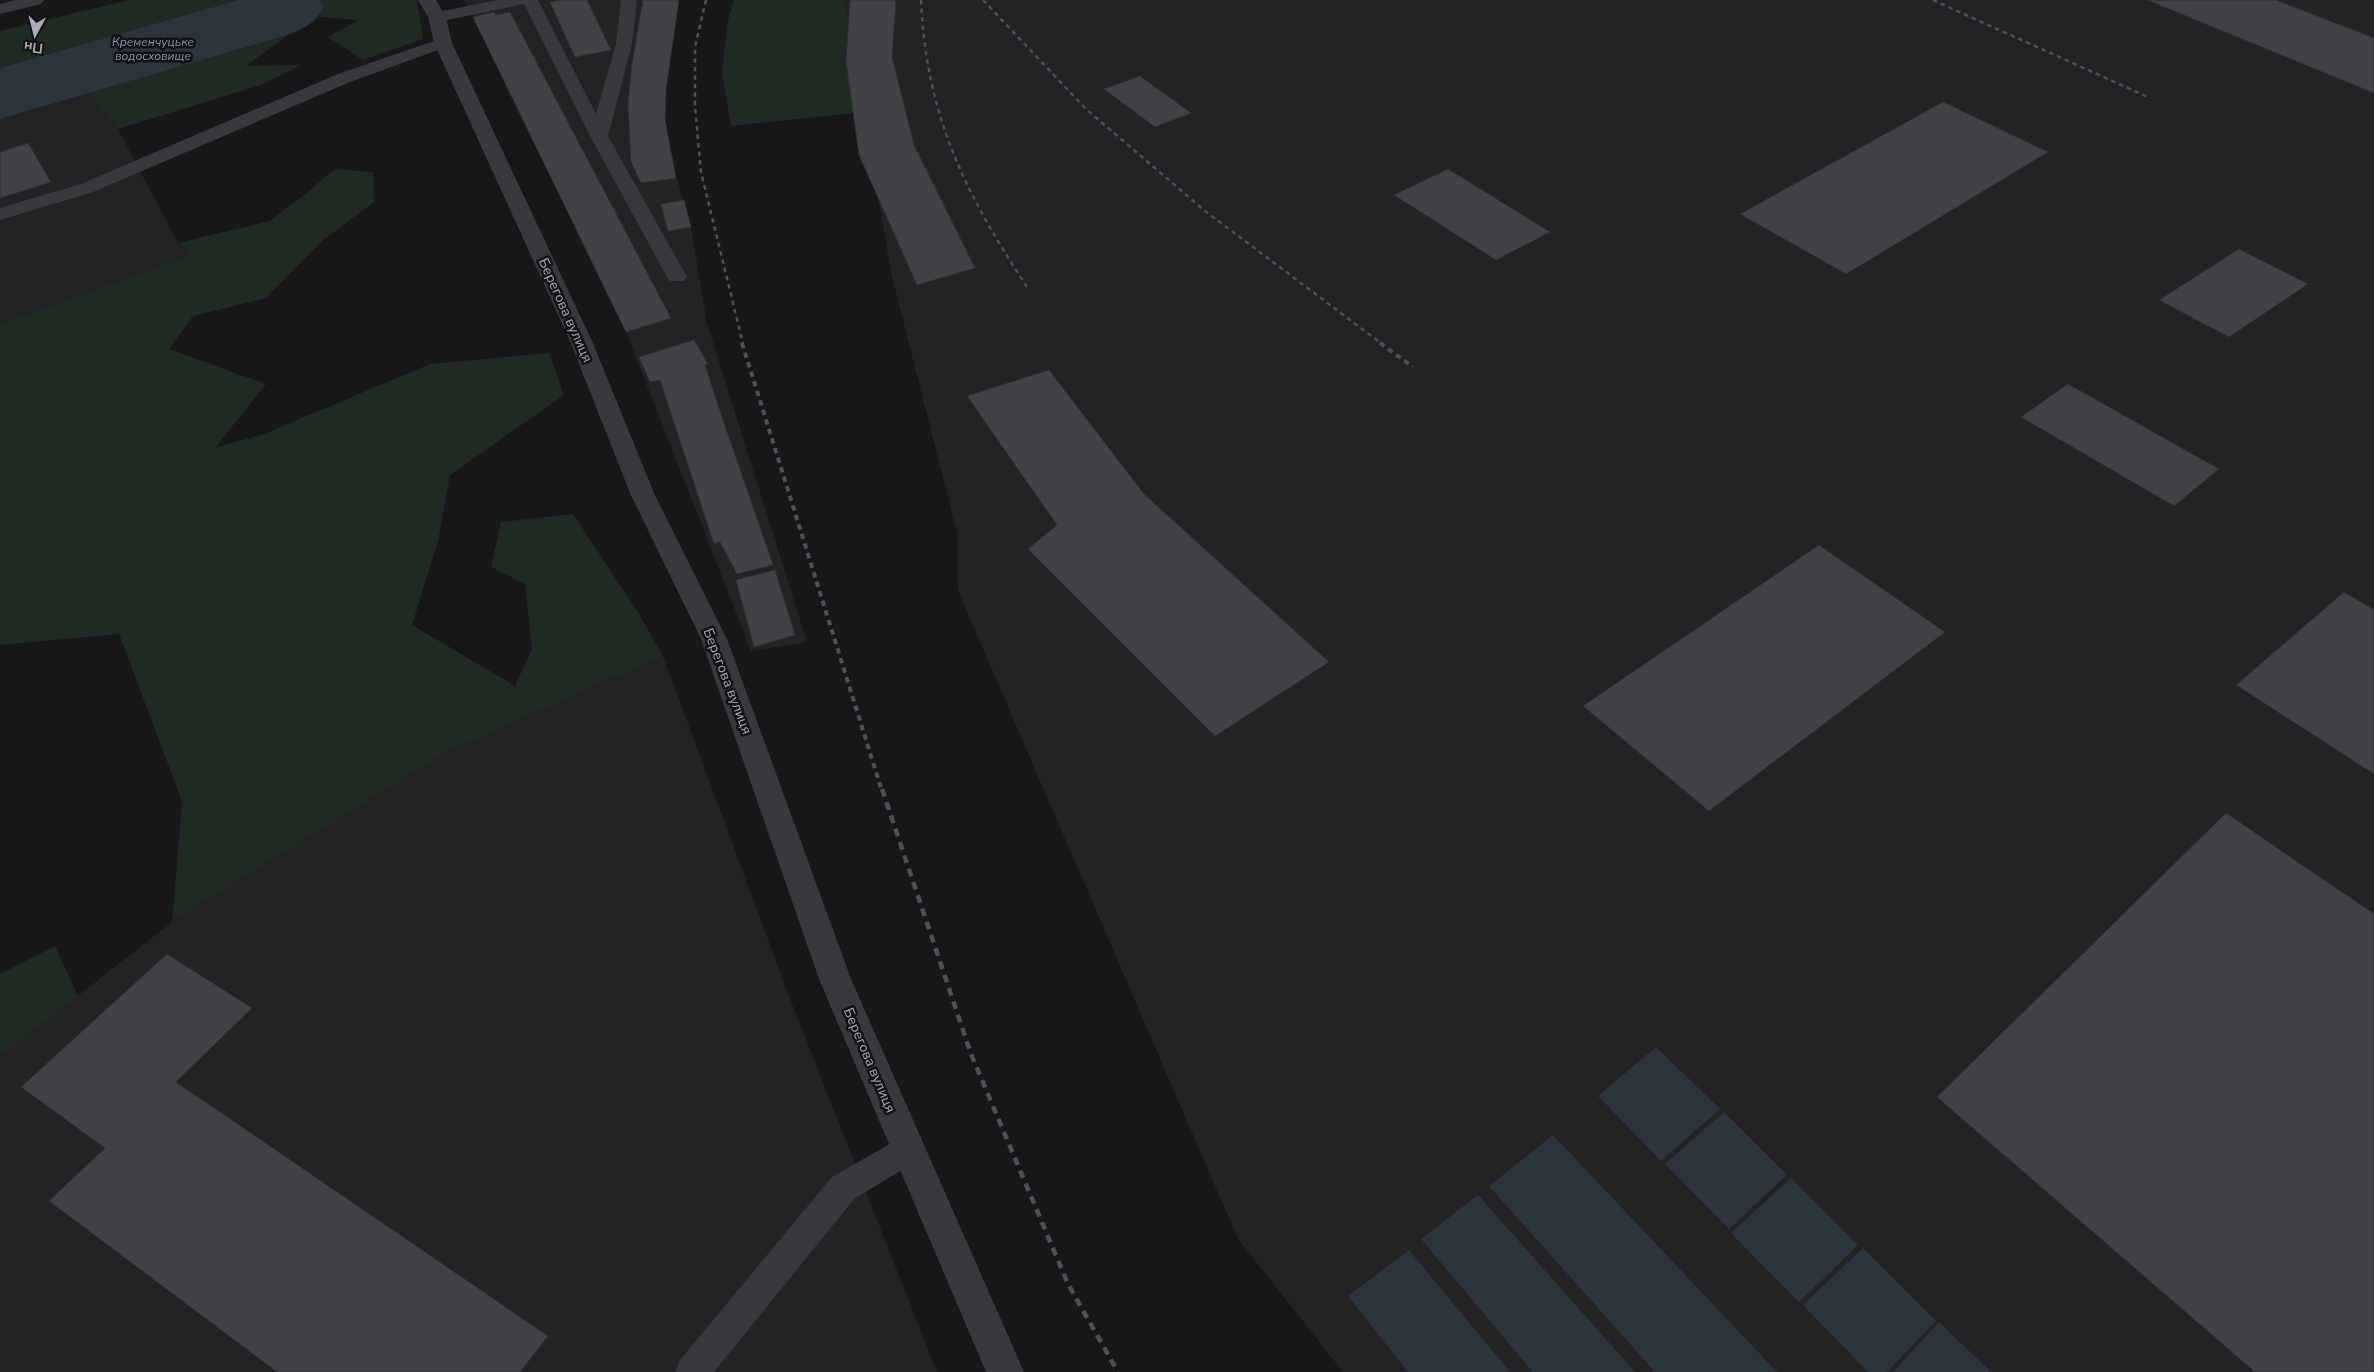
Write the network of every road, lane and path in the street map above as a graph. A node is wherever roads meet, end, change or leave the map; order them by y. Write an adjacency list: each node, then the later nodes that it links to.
1 (35, 0): 5 (street)
2 (523, 0): 6 (lane)
3 (530, 0): 8 (lane)
4 (629, 0): 8 (lane)
5 (0, 9)
6 (432, 9): 7 (street, Берегова вулиця)
7 (443, 43): 9 (lane); 11 (street, Берегова вулиця)
8 (599, 136): 10 (lane)
9 (0, 214)
10 (677, 277)
11 (909, 1148): 12 (lane); 13 (street, Берегова вулиця)
12 (692, 1372)
13 (1005, 1372)

